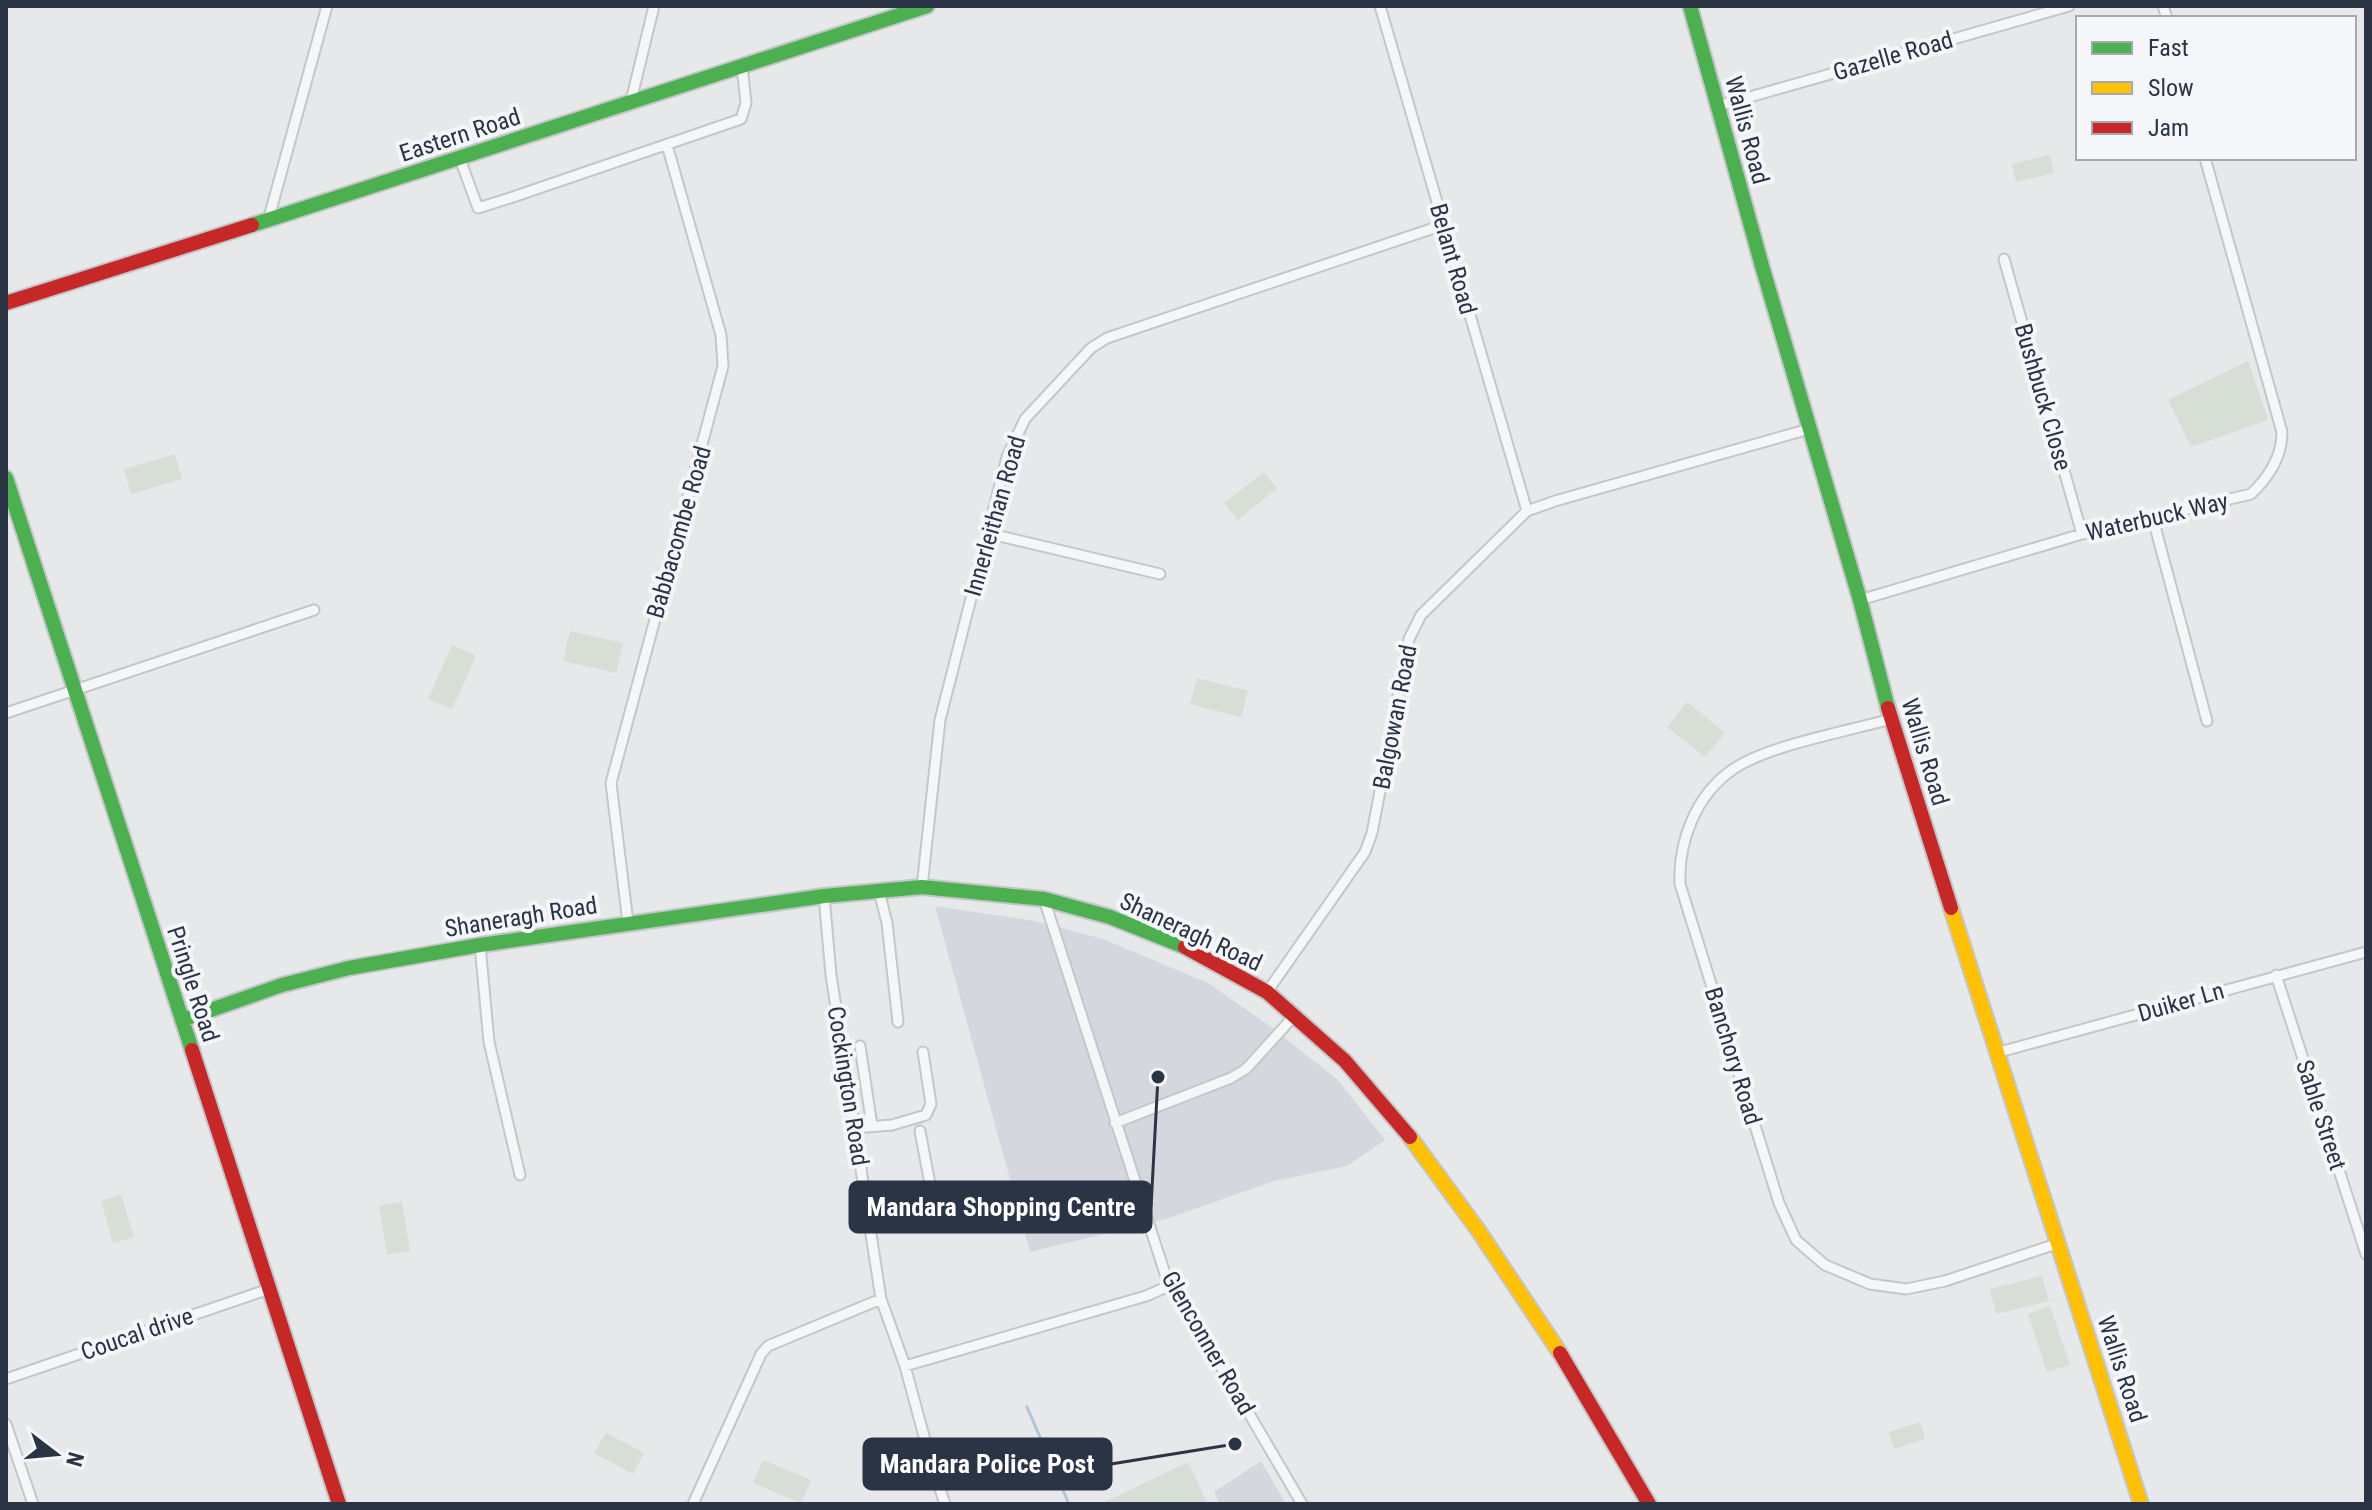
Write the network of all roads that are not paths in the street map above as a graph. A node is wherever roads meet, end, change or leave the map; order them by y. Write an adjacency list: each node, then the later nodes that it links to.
1 (327, 6): 13 (street)
2 (654, 6): 8 (street)
3 (927, 6): 7 (street, Eastern Road)
4 (1380, 6): 14 (street, Belant Road)
5 (1690, 6): 9 (street, Wallis Road)
6 (2069, 6): 9 (street, Gazelle Road)
7 (742, 66): 8 (street, Eastern Road); 10 (street)
8 (631, 101): 11 (street, Eastern Road)
9 (1718, 106): 17 (street, Wallis Road)
10 (667, 145): 11 (street); 34 (street, Babbacombe Road)
11 (460, 159): 13 (street, Eastern Road)
12 (2206, 160): 20 (street, Waterbuck Way)
13 (268, 221): 16 (street, Eastern Road)
14 (1443, 225): 19 (street, Belant Road); 21 (street, Innerleithan Road)
15 (2004, 259): 22 (street, Bushbuck Close)
16 (6, 303)
17 (1809, 429): 19 (street, Balgowan Road); 24 (street, Wallis Road)
18 (6, 478): 26 (street, Pringle Road)
19 (1527, 511): 38 (street, Balgowan Road)
20 (2153, 519): 22 (street, Waterbuck Way); 29 (street)
21 (987, 533): 23 (street); 30 (street, Innerleithan Road)
22 (2082, 534): 24 (street, Waterbuck Way)
23 (1160, 574)
24 (1860, 600): 28 (street, Wallis Road)
25 (314, 610): 26 (street)
26 (73, 690): 27 (street); 40 (street, Pringle Road)
27 (6, 713)
28 (1891, 719): 44 (street, Wallis Road); 53 (street, Banchory Road)
29 (2207, 721)
30 (922, 887): 31 (street, Shaneragh Road); 33 (street, Shaneragh Road)
31 (879, 891): 32 (street, Shaneragh Road); 41 (street)
32 (824, 896): 34 (street, Shaneragh Road); 47 (street, Cockington Road)
33 (1044, 899): 38 (street, Shaneragh Road); 45 (street, Glenconner Road)
34 (628, 923): 35 (street, Shaneragh Road)
35 (480, 945): 40 (street, Shaneragh Road); 49 (street)
36 (2366, 952): 37 (street, Duiker Ln)
37 (2276, 975): 44 (street, Duiker Ln); 52 (street, Sable Street)
38 (1267, 992): 39 (street, Shaneragh Road)
39 (1295, 1015): 45 (street); 66 (street, Shaneragh Road)
40 (182, 1020): 56 (street, Pringle Road)
41 (898, 1022)
42 (860, 1046): 46 (street)
43 (923, 1052): 46 (street)
44 (1996, 1053): 53 (street, Wallis Road)
45 (1115, 1123): 55 (street, Glenconner Road)
46 (872, 1126): 47 (street)
47 (854, 1128): 50 (street, Cockington Road)
48 (920, 1131): 50 (street)
49 (520, 1175)
50 (867, 1211): 57 (street, Cockington Road)
51 (2366, 1214): 52 (street)
52 (2354, 1217): 54 (street, Sable Street)
53 (2059, 1243): 67 (street, Wallis Road)
54 (2366, 1254)
55 (1169, 1286): 58 (street); 65 (street, Glenconner Road)
56 (269, 1289): 59 (street, Coucal drive); 62 (street, Pringle Road)
57 (881, 1299): 58 (street, Cockington Road); 63 (street)
58 (905, 1366): 64 (street, Cockington Road)
59 (6, 1379)
60 (6, 1424): 61 (street)
61 (33, 1504)
62 (339, 1504)
63 (693, 1504)
64 (945, 1504)
65 (1302, 1504)
66 (1649, 1504)
67 (2141, 1504)

